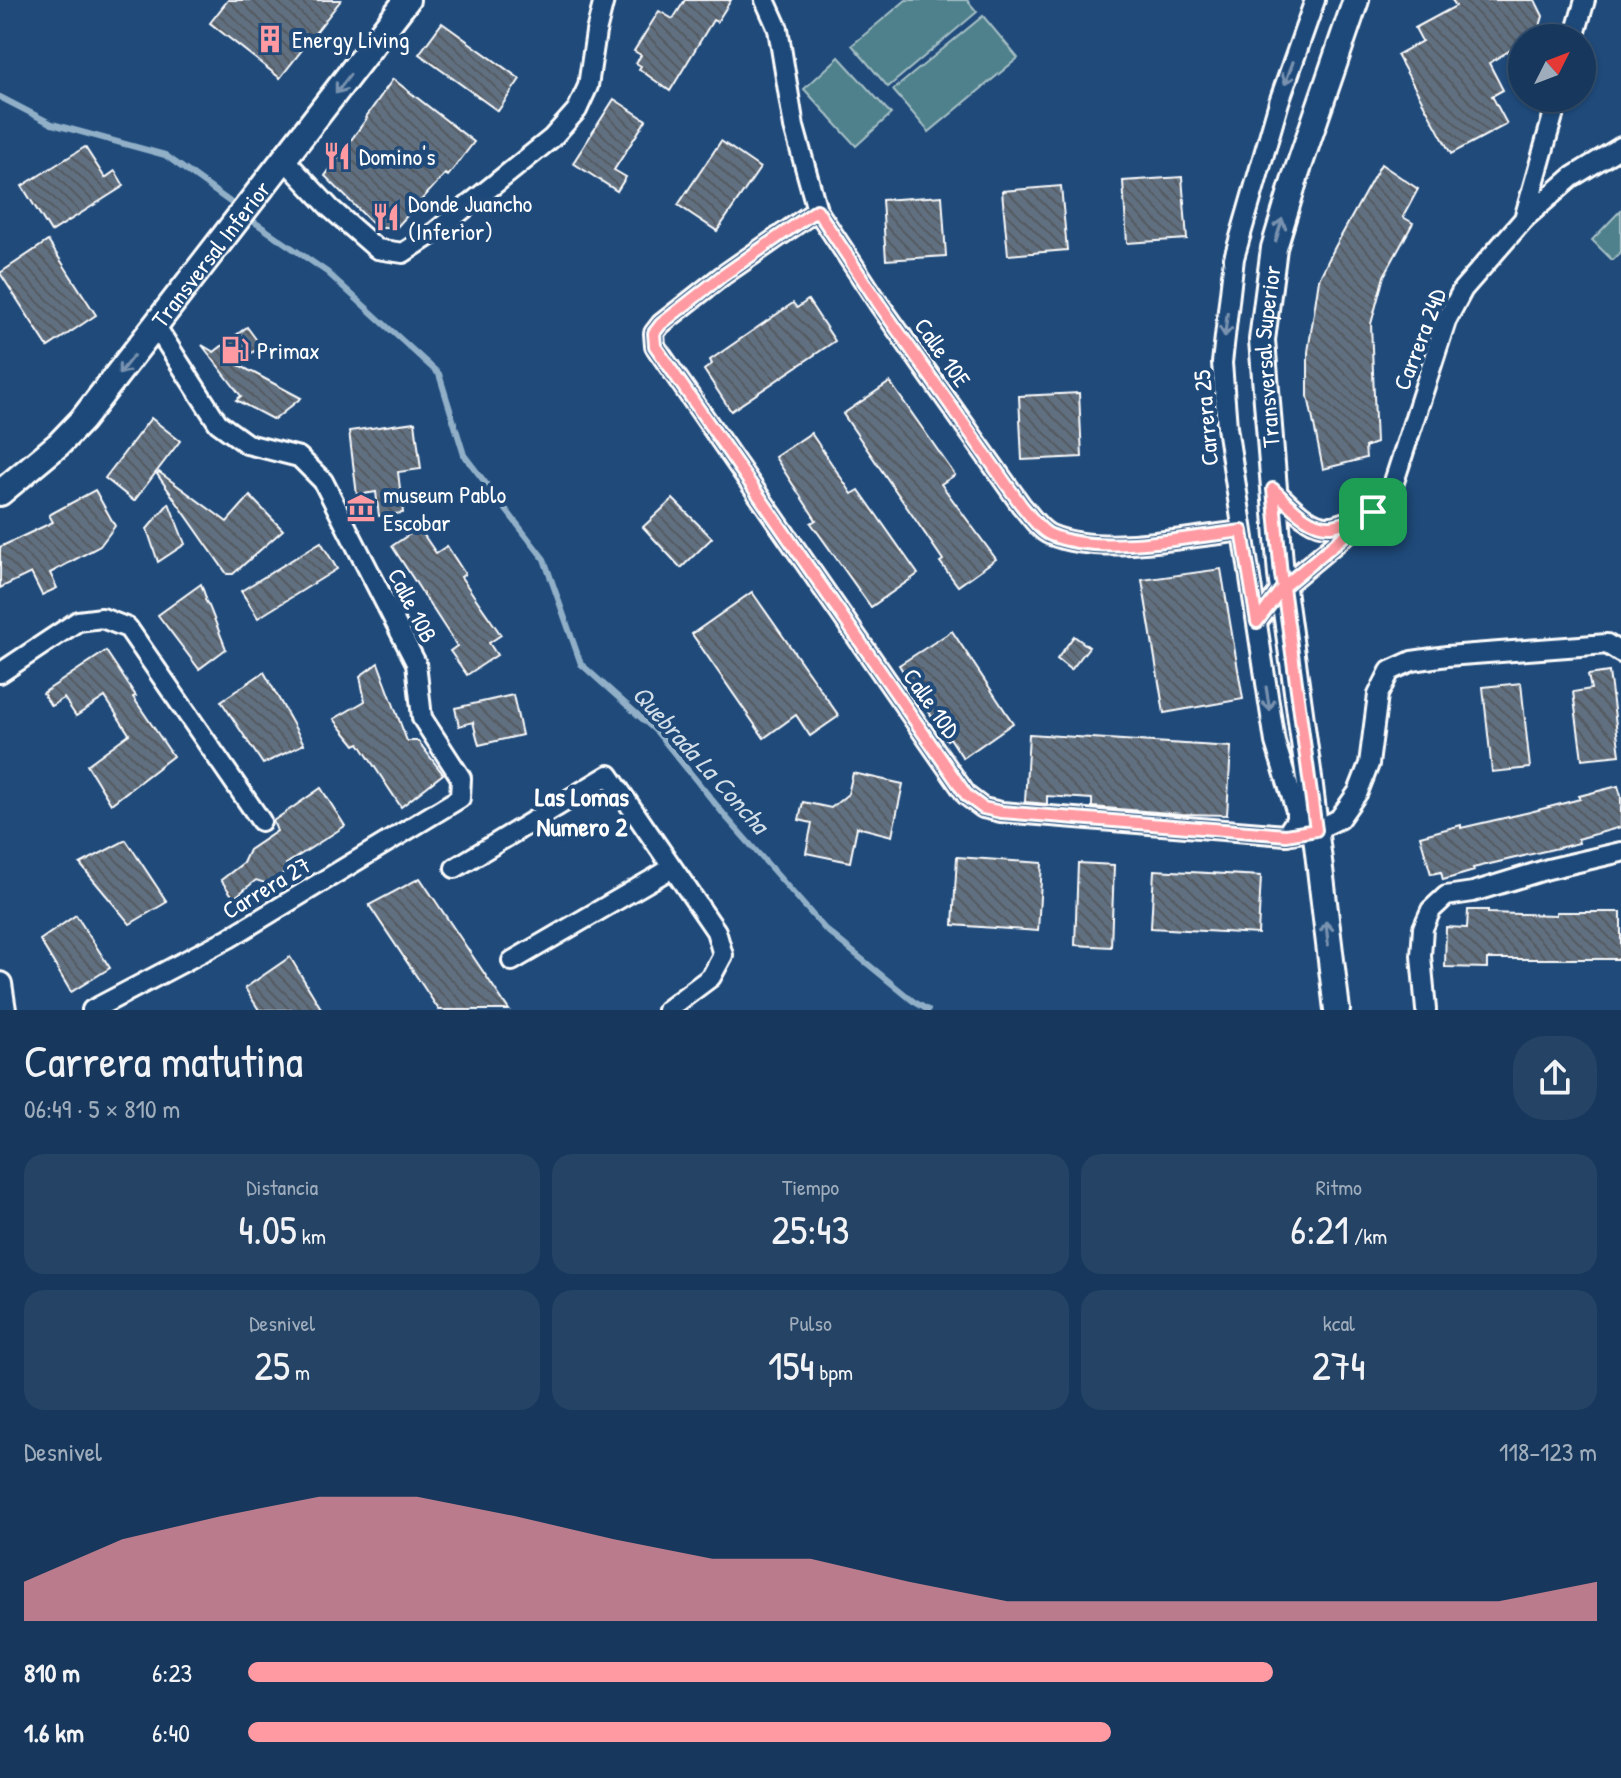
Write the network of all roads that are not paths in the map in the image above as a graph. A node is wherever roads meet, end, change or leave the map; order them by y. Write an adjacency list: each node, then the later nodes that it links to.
1 (407, 0): 10 (main road, Transversal Inferior, one-way to 10)
2 (604, 0): 10 (street)
3 (765, 0): 11 (street, Calle 10E)
4 (1315, 0): 19 (street, Carrera 25, one-way to 19)
5 (1356, 0): 16 (main road, Transversal Superior, one-way to 5)
6 (1585, 0): 7 (street)
7 (1578, 24)
8 (1554, 112): 12 (street)
9 (1621, 147): 12 (street, Carrera 24D)
10 (285, 160): 13 (main road, Transversal Inferior)
11 (817, 210): 19 (street, Calle 10E); 27 (street, Calle 10D)
12 (1524, 219): 18 (street, Carrera 24D)
13 (155, 325): 14 (main road, Transversal Inferior, one-way to 14); 24 (street, Calle 10B)
14 (59, 444): 15 (main road); 17 (main road, Transversal Inferior)
15 (0, 471)
16 (1273, 489): 18 (street); 20 (main road, Transversal Superior)
17 (0, 493)
18 (1373, 512): 20 (street, Carrera 24D)
19 (1242, 531): 21 (street, Carrera 25)
20 (1283, 587): 21 (street, Carrera 24D); 26 (main road, Transversal Superior)
21 (1257, 622): 27 (street, Carrera 25, one-way to 27)
22 (1621, 653): 26 (street)
23 (0, 673): 25 (street)
24 (460, 798): 34 (street, Carrera 27)
25 (261, 821)
26 (1316, 830): 27 (street, Calle 10D); 36 (main road, Transversal Superior, one-way to 26)
27 (1286, 835)
28 (1621, 852): 37 (street)
29 (455, 868): 30 (street)
30 (672, 868): 31 (street); 35 (street)
31 (512, 961)
32 (0, 984): 33 (street)
33 (4, 1010)
34 (92, 1010)
35 (667, 1010)
36 (1337, 1010)
37 (1426, 1010)

